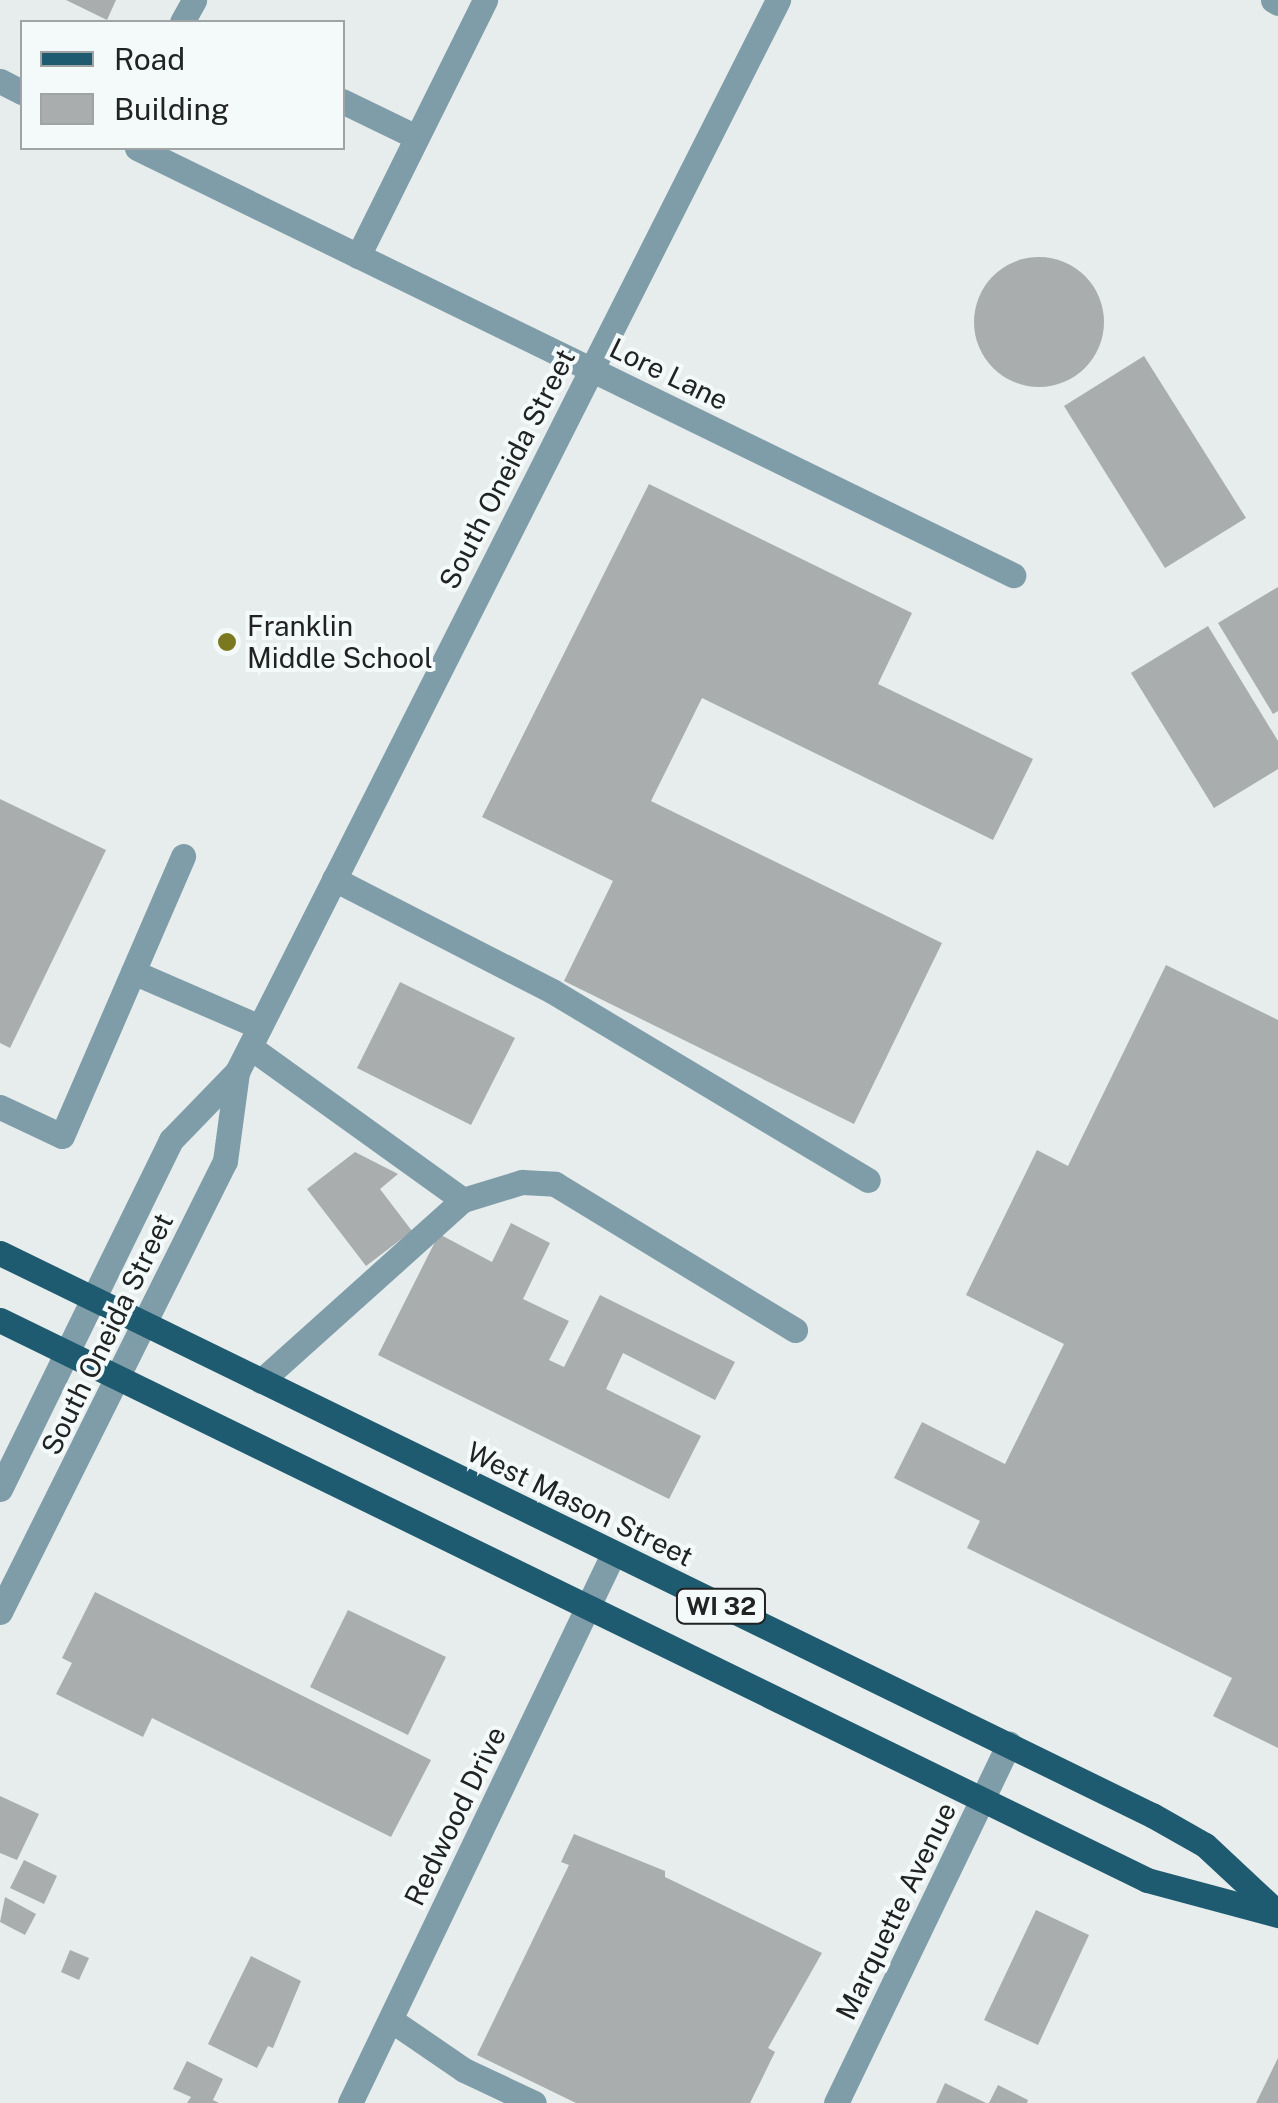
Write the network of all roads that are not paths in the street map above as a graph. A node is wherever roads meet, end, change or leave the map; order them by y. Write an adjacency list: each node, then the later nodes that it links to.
1 (485, 0): 4 (street)
2 (778, 0): 7 (street, South Oneida Street)
3 (345, 102): 4 (street)
4 (416, 138): 6 (street)
5 (141, 150): 6 (street, Lore Lane)
6 (358, 256): 7 (street, Lore Lane)
7 (590, 370): 8 (street, Lore Lane); 10 (street, South Oneida Street)
8 (1014, 575)
9 (183, 856): 11 (street)
10 (334, 879): 12 (street, South Oneida Street); 15 (street)
11 (133, 972): 12 (street); 14 (street)
12 (255, 1037): 13 (street, South Oneida Street); 16 (street)
13 (237, 1072): 18 (street, South Oneida Street); 20 (street, South Oneida Street)
14 (0, 1106)
15 (868, 1180)
16 (463, 1200): 21 (street); 24 (street)
17 (0, 1253): 18 (main road, West Mason Street / WI 32)
18 (91, 1298): 20 (main road, West Mason Street / WI 32); 22 (street, South Oneida Street)
19 (0, 1320): 22 (main road, West Mason Street / WI 32)
20 (146, 1326): 23 (street, South Oneida Street); 24 (main road, West Mason Street / WI 32)
21 (795, 1330)
22 (64, 1352): 23 (main road, West Mason Street / WI 32); 25 (street, South Oneida Street)
23 (119, 1379): 27 (main road, West Mason Street / WI 32); 28 (street, South Oneida Street)
24 (261, 1382): 26 (main road, West Mason Street / WI 32)
25 (0, 1489)
26 (613, 1554): 27 (street, Redwood Drive); 29 (main road, West Mason Street / WI 32)
27 (588, 1608): 30 (main road, West Mason Street / WI 32); 32 (street, Redwood Drive)
28 (0, 1612)
29 (1009, 1744): 30 (street, Marquette Avenue); 31 (main road, West Mason Street / WI 32)
30 (983, 1800): 31 (main road, West Mason Street / WI 32); 35 (street, Marquette Avenue)
31 (1278, 1914)
32 (390, 2020): 33 (street, Redwood Drive); 34 (street)
33 (350, 2103)
34 (534, 2103)
35 (836, 2103)

